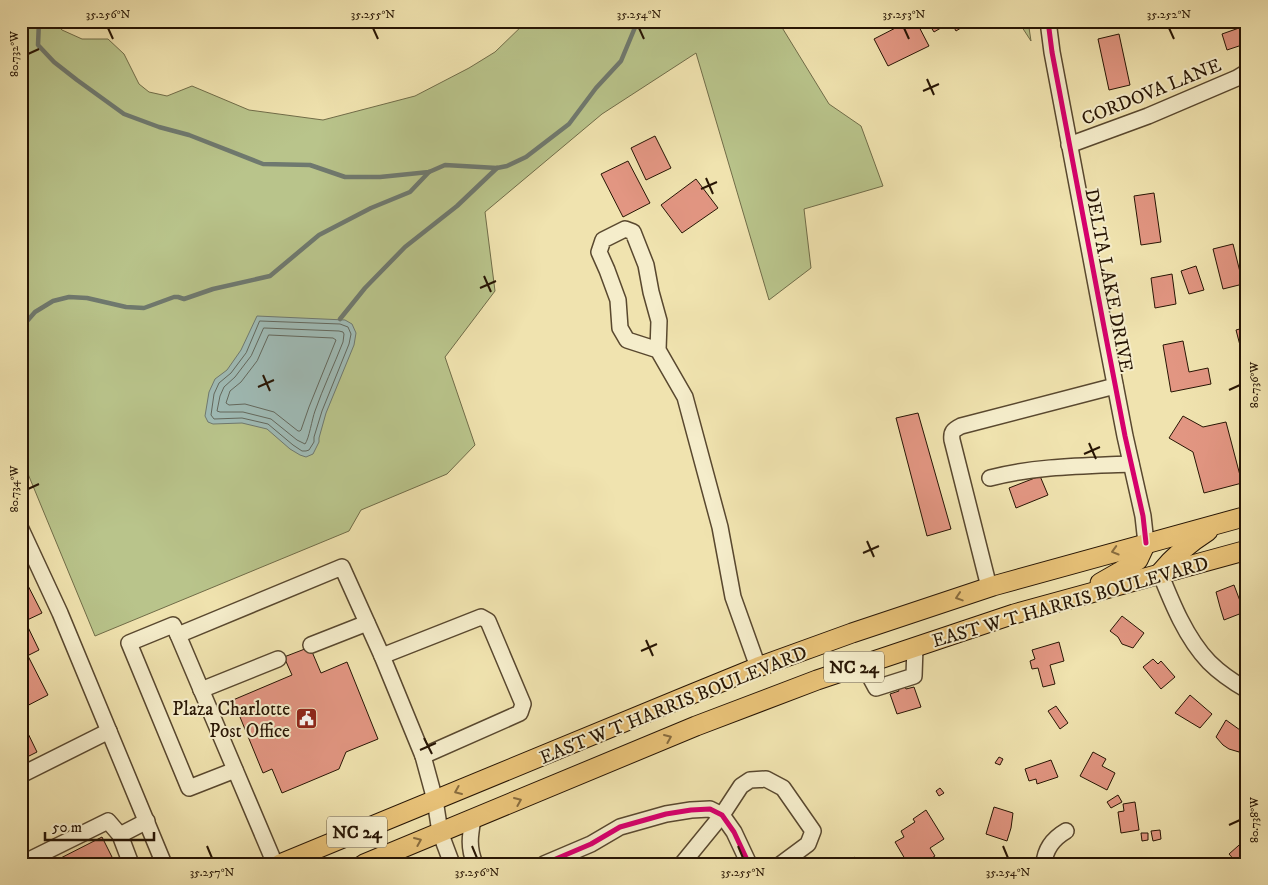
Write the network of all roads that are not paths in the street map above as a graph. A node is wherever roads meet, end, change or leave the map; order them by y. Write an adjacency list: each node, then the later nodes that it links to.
1 (1048, 21): 3 (street, DELTA LAKE DRIVE)
2 (1247, 72): 3 (street, CORDOVA LANE)
3 (1069, 145): 5 (street, DELTA LAKE DRIVE)
4 (658, 350): 4 (street); 23 (street)
5 (1115, 386): 6 (street, DELTA LAKE DRIVE); 14 (street)
6 (1132, 464): 7 (street); 11 (street, DELTA LAKE DRIVE)
7 (990, 478)
8 (1247, 516): 9 (main road, EAST W T HARRIS BOULEVARD / NC 24)
9 (1221, 522): 11 (main road, EAST W T HARRIS BOULEVARD / NC 24); 13 (main road)
10 (21, 529): 26 (street)
11 (1146, 543): 14 (main road, EAST W T HARRIS BOULEVARD / NC 24, one-way to 14); 15 (main road)
12 (1247, 550): 13 (main road, EAST W T HARRIS BOULEVARD / NC 24)
13 (1160, 573): 15 (main road, EAST W T HARRIS BOULEVARD / NC 24); 25 (street)
14 (989, 587): 23 (main road, EAST W T HARRIS BOULEVARD / NC 24, one-way to 23)
15 (1072, 598): 19 (main road, EAST W T HARRIS BOULEVARD / NC 24)
16 (367, 623): 17 (street); 18 (street); 20 (street)
17 (178, 636): 24 (street); 28 (street)
18 (311, 645)
19 (915, 647): 22 (main road, EAST W T HARRIS BOULEVARD / NC 24); 22 (street)
20 (382, 656): 27 (street); 27 (street)
21 (278, 659): 24 (street)
22 (863, 664): 32 (main road, EAST W T HARRIS BOULEVARD / NC 24, one-way to 22)
23 (758, 667): 30 (main road, EAST W T HARRIS BOULEVARD / NC 24, one-way to 30)
24 (201, 690): 28 (street)
25 (1247, 690)
26 (109, 731): 29 (street); 33 (street)
27 (423, 756): 30 (street)
28 (235, 770): 41 (street)
29 (21, 775)
30 (434, 800): 35 (street); 42 (main road, EAST W T HARRIS BOULEVARD / NC 24)
31 (722, 815): 37 (street); 47 (street); 48 (street); 49 (street)
32 (473, 819): 35 (main road, EAST W T HARRIS BOULEVARD / NC 24); 45 (street)
33 (147, 821): 36 (street); 40 (street)
34 (1066, 831): 50 (street)
35 (440, 832): 43 (main road, EAST W T HARRIS BOULEVARD / NC 24, one-way to 35); 44 (street)
36 (120, 835): 38 (street); 39 (street)
37 (566, 860): 46 (street)
38 (31, 864)
39 (131, 864)
40 (164, 864)
41 (275, 864)
42 (280, 864)
43 (364, 864)
44 (452, 864)
45 (475, 864)
46 (544, 864)
47 (682, 864)
48 (749, 864)
49 (781, 864)
50 (1044, 864)

